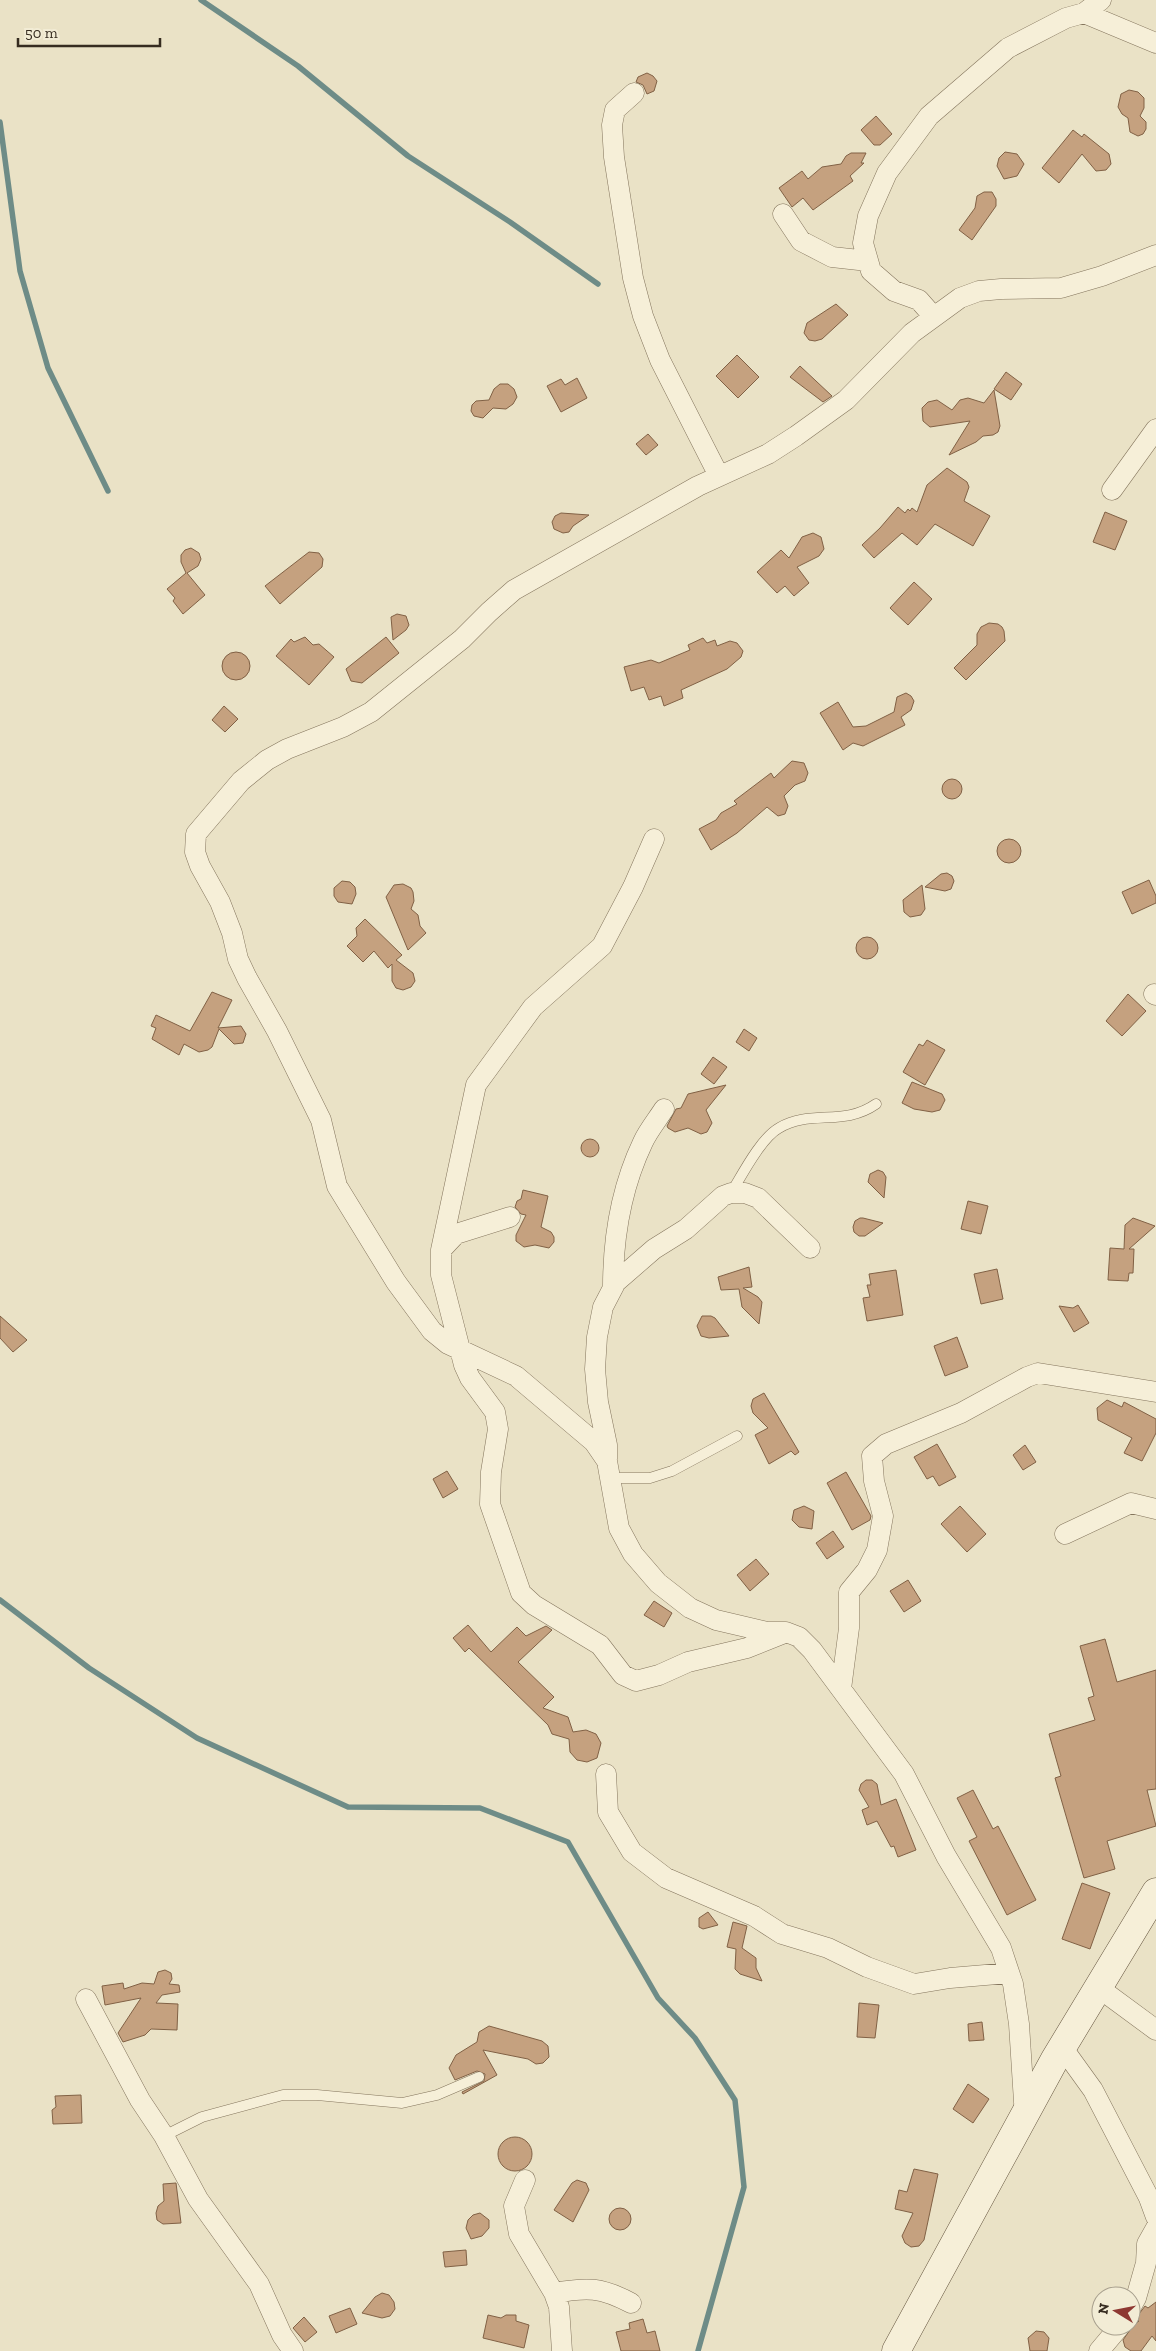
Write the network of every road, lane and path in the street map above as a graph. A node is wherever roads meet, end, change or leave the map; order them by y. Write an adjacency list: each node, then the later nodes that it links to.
1 (1100, 0): 2 (street)
2 (1084, 13): 3 (street); 7 (street)
3 (1156, 43)
4 (634, 93): 10 (street)
5 (783, 214): 7 (street)
6 (1156, 255): 8 (street)
7 (868, 260): 8 (street)
8 (933, 316): 10 (street)
9 (1156, 429): 11 (street)
10 (719, 476): 20 (street)
11 (1112, 490)
12 (654, 839): 18 (street)
13 (876, 1104): 15 (lane)
14 (664, 1109): 19 (street)
15 (731, 1193): 17 (street); 19 (street)
16 (510, 1217): 18 (street)
17 (810, 1248)
18 (441, 1250): 20 (street)
19 (613, 1287): 23 (street)
20 (462, 1350): 23 (street); 26 (street)
21 (1156, 1392): 27 (street)
22 (736, 1436): 23 (lane)
23 (609, 1469): 26 (street)
24 (1156, 1510): 25 (street)
25 (1065, 1534)
26 (786, 1632): 27 (street)
27 (841, 1689): 30 (street)
28 (606, 1774): 30 (street)
29 (1156, 1892): 31 (street)
30 (1009, 1973): 36 (street)
31 (1099, 1988): 33 (street); 34 (street)
32 (86, 1999): 37 (street)
33 (1156, 2030)
34 (1062, 2047): 36 (street); 39 (street)
35 (479, 2077): 37 (lane)
36 (1025, 2118): 47 (street)
37 (164, 2136): 45 (street)
38 (525, 2180): 42 (street)
39 (1156, 2218)
40 (1156, 2228): 41 (street)
41 (1139, 2286)
42 (554, 2293): 43 (street); 46 (street)
43 (631, 2303)
44 (1112, 2336): 48 (street)
45 (293, 2351)
46 (562, 2351)
47 (896, 2351)
48 (1099, 2351)

